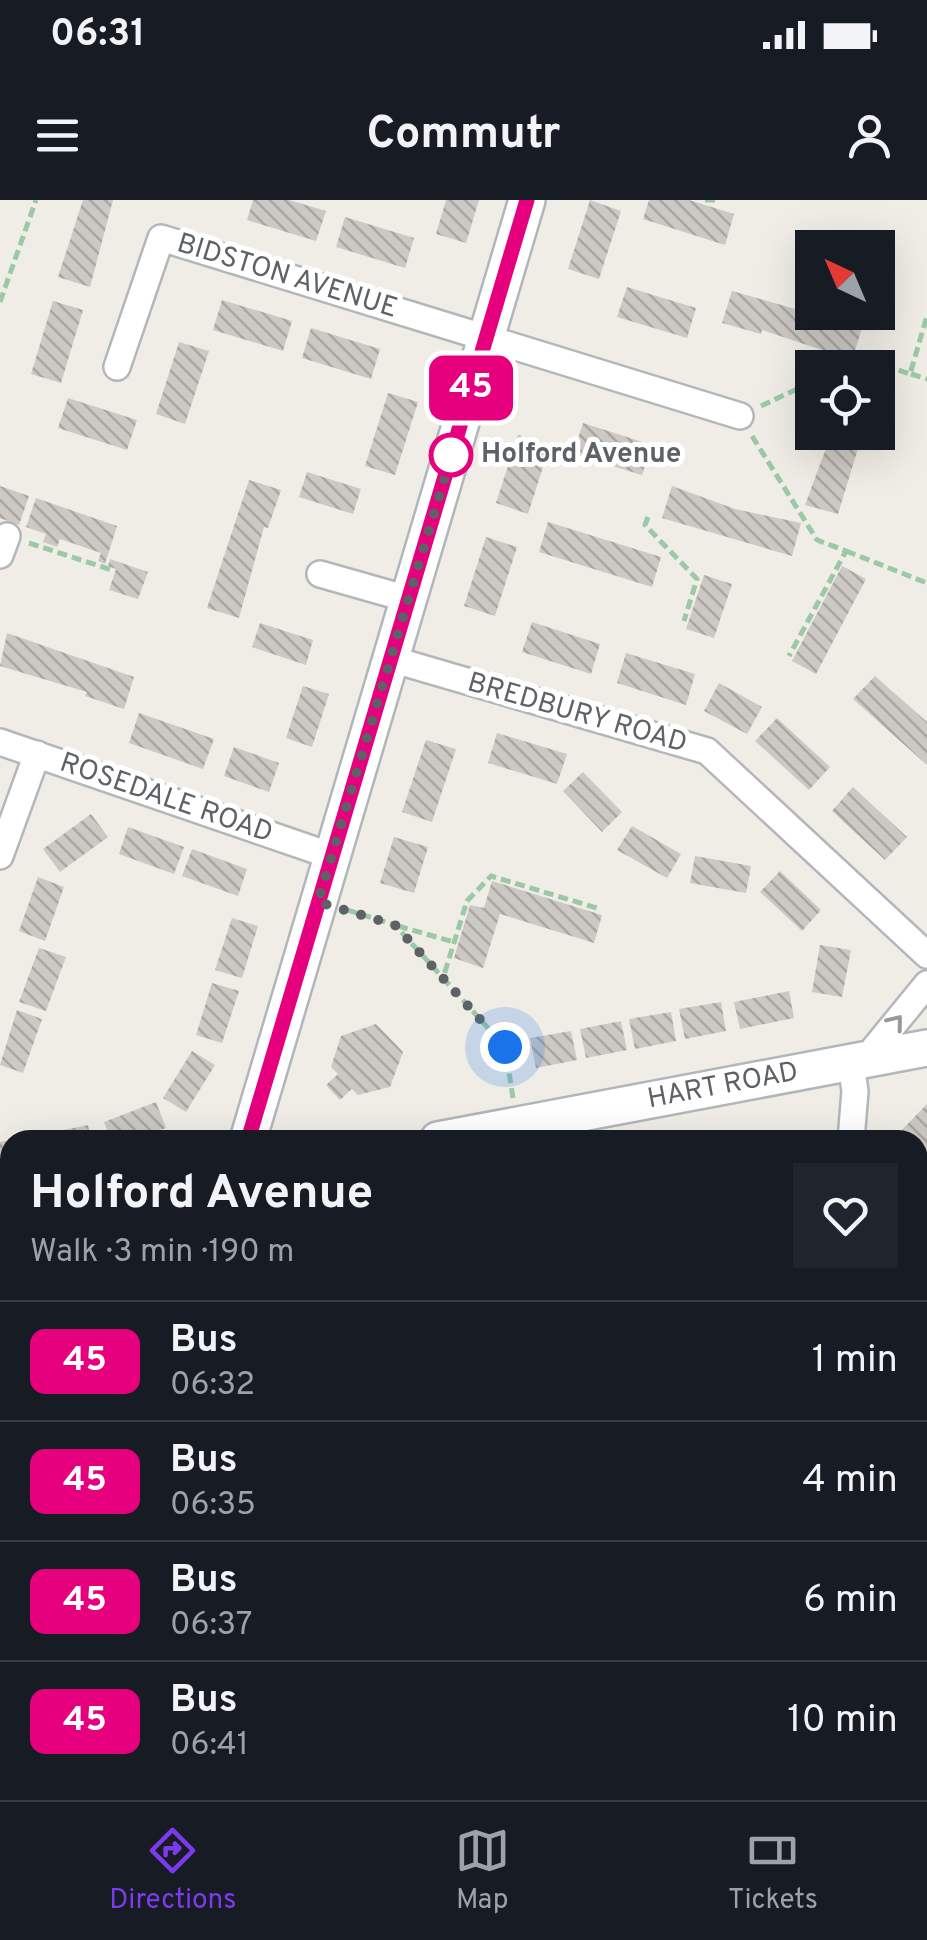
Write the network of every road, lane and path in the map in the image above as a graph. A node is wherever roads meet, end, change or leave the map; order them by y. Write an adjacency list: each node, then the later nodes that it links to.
1 (36, 200): 5 (path)
2 (527, 200): 7 (street)
3 (705, 200): 4 (path)
4 (716, 200)
5 (0, 302)
6 (927, 316): 10 (path)
7 (486, 338): 8 (street, BIDSTON AVENUE); 13 (street); 20 (street)
8 (116, 368)
9 (895, 369): 10 (path)
10 (910, 374): 11 (path)
11 (927, 379)
12 (795, 390): 13 (path)
13 (740, 416): 16 (path)
14 (648, 517): 21 (path)
15 (3, 546): 17 (path)
16 (846, 551): 19 (path); 22 (path)
17 (112, 570)
18 (320, 574): 20 (street)
19 (927, 582)
20 (408, 599): 23 (street)
21 (684, 621)
22 (789, 656)
23 (390, 660): 27 (street); 32 (street, BREDBURY ROAD)
24 (0, 742): 25 (street, ROSEDALE ROAD)
25 (36, 754): 26 (street); 27 (street, ROSEDALE ROAD)
26 (0, 856)
27 (332, 856): 28 (street)
28 (318, 902): 30 (path); 38 (street)
29 (600, 909): 31 (path)
30 (395, 925): 31 (path); 33 (path)
31 (454, 942): 33 (path)
32 (927, 955)
33 (443, 978): 37 (path)
34 (927, 984): 36 (street, one-way to 34)
35 (927, 1048): 36 (street, HART ROAD)
36 (858, 1062): 37 (street, HART ROAD); 40 (street)
37 (518, 1125): 39 (street, HART ROAD)
38 (251, 1130)
39 (491, 1130)
40 (853, 1130)

